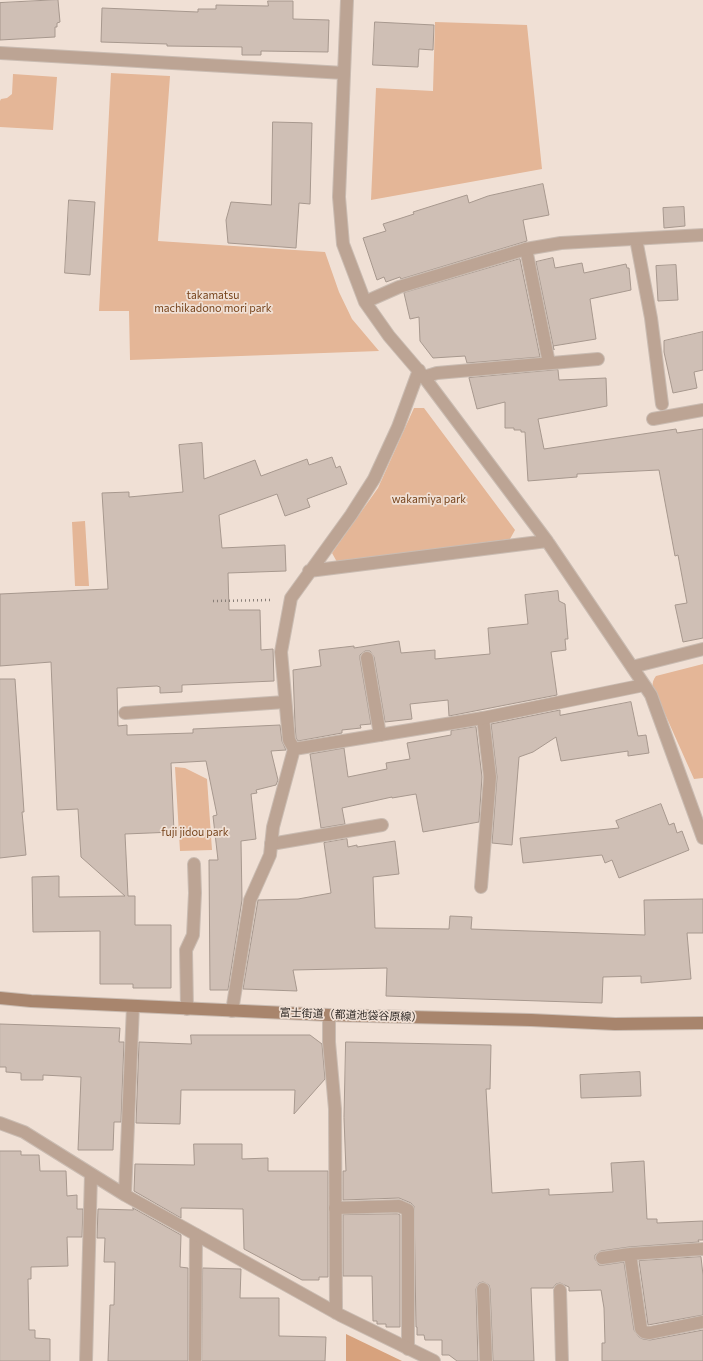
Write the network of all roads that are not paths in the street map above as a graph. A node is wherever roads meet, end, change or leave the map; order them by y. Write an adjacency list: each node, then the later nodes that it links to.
1 (347, 0): 3 (street)
2 (0, 53): 3 (street)
3 (344, 73): 7 (street)
4 (703, 234): 5 (street)
5 (636, 239): 6 (street); 11 (street)
6 (526, 249): 7 (street); 9 (street)
7 (365, 302): 10 (street)
8 (598, 359): 9 (street)
9 (549, 363): 10 (street)
10 (422, 374): 14 (street); 15 (street)
11 (662, 404)
12 (703, 410): 13 (street)
13 (653, 419)
14 (547, 541): 15 (street); 18 (street)
15 (309, 571): 20 (street)
16 (703, 650): 18 (street)
17 (367, 658): 23 (street)
18 (632, 667): 19 (street)
19 (644, 685): 22 (street); 26 (street)
20 (285, 702): 21 (street); 24 (street)
21 (125, 712)
22 (483, 718): 23 (street); 29 (street)
23 (380, 735): 24 (street)
24 (294, 749): 27 (street)
25 (382, 824): 27 (street)
26 (703, 838)
27 (271, 844): 33 (street)
28 (194, 864): 32 (street)
29 (481, 887)
30 (0, 998): 31 (main road, 富士街道（都道池袋谷原線）)
31 (132, 1006): 32 (main road, 富士街道（都道池袋谷原線）); 38 (street)
32 (187, 1009): 33 (main road, 富士街道（都道池袋谷原線）)
33 (232, 1011): 34 (main road, 富士街道（都道池袋谷原線）)
34 (329, 1015): 35 (main road, 富士街道（都道池袋谷原線）); 39 (street)
35 (703, 1022)
36 (0, 1123): 37 (street)
37 (91, 1174): 38 (street); 50 (street)
38 (125, 1195): 40 (street)
39 (335, 1208): 46 (street); 48 (street)
40 (196, 1235): 46 (street); 51 (street)
41 (703, 1249): 42 (street)
42 (630, 1254): 43 (street); 47 (street)
43 (602, 1258)
44 (483, 1289): 52 (street)
45 (560, 1290): 53 (street)
46 (336, 1313): 48 (street)
47 (703, 1322)
48 (408, 1349): 49 (street)
49 (426, 1359)
50 (86, 1361)
51 (195, 1361)
52 (486, 1361)
53 (562, 1361)

